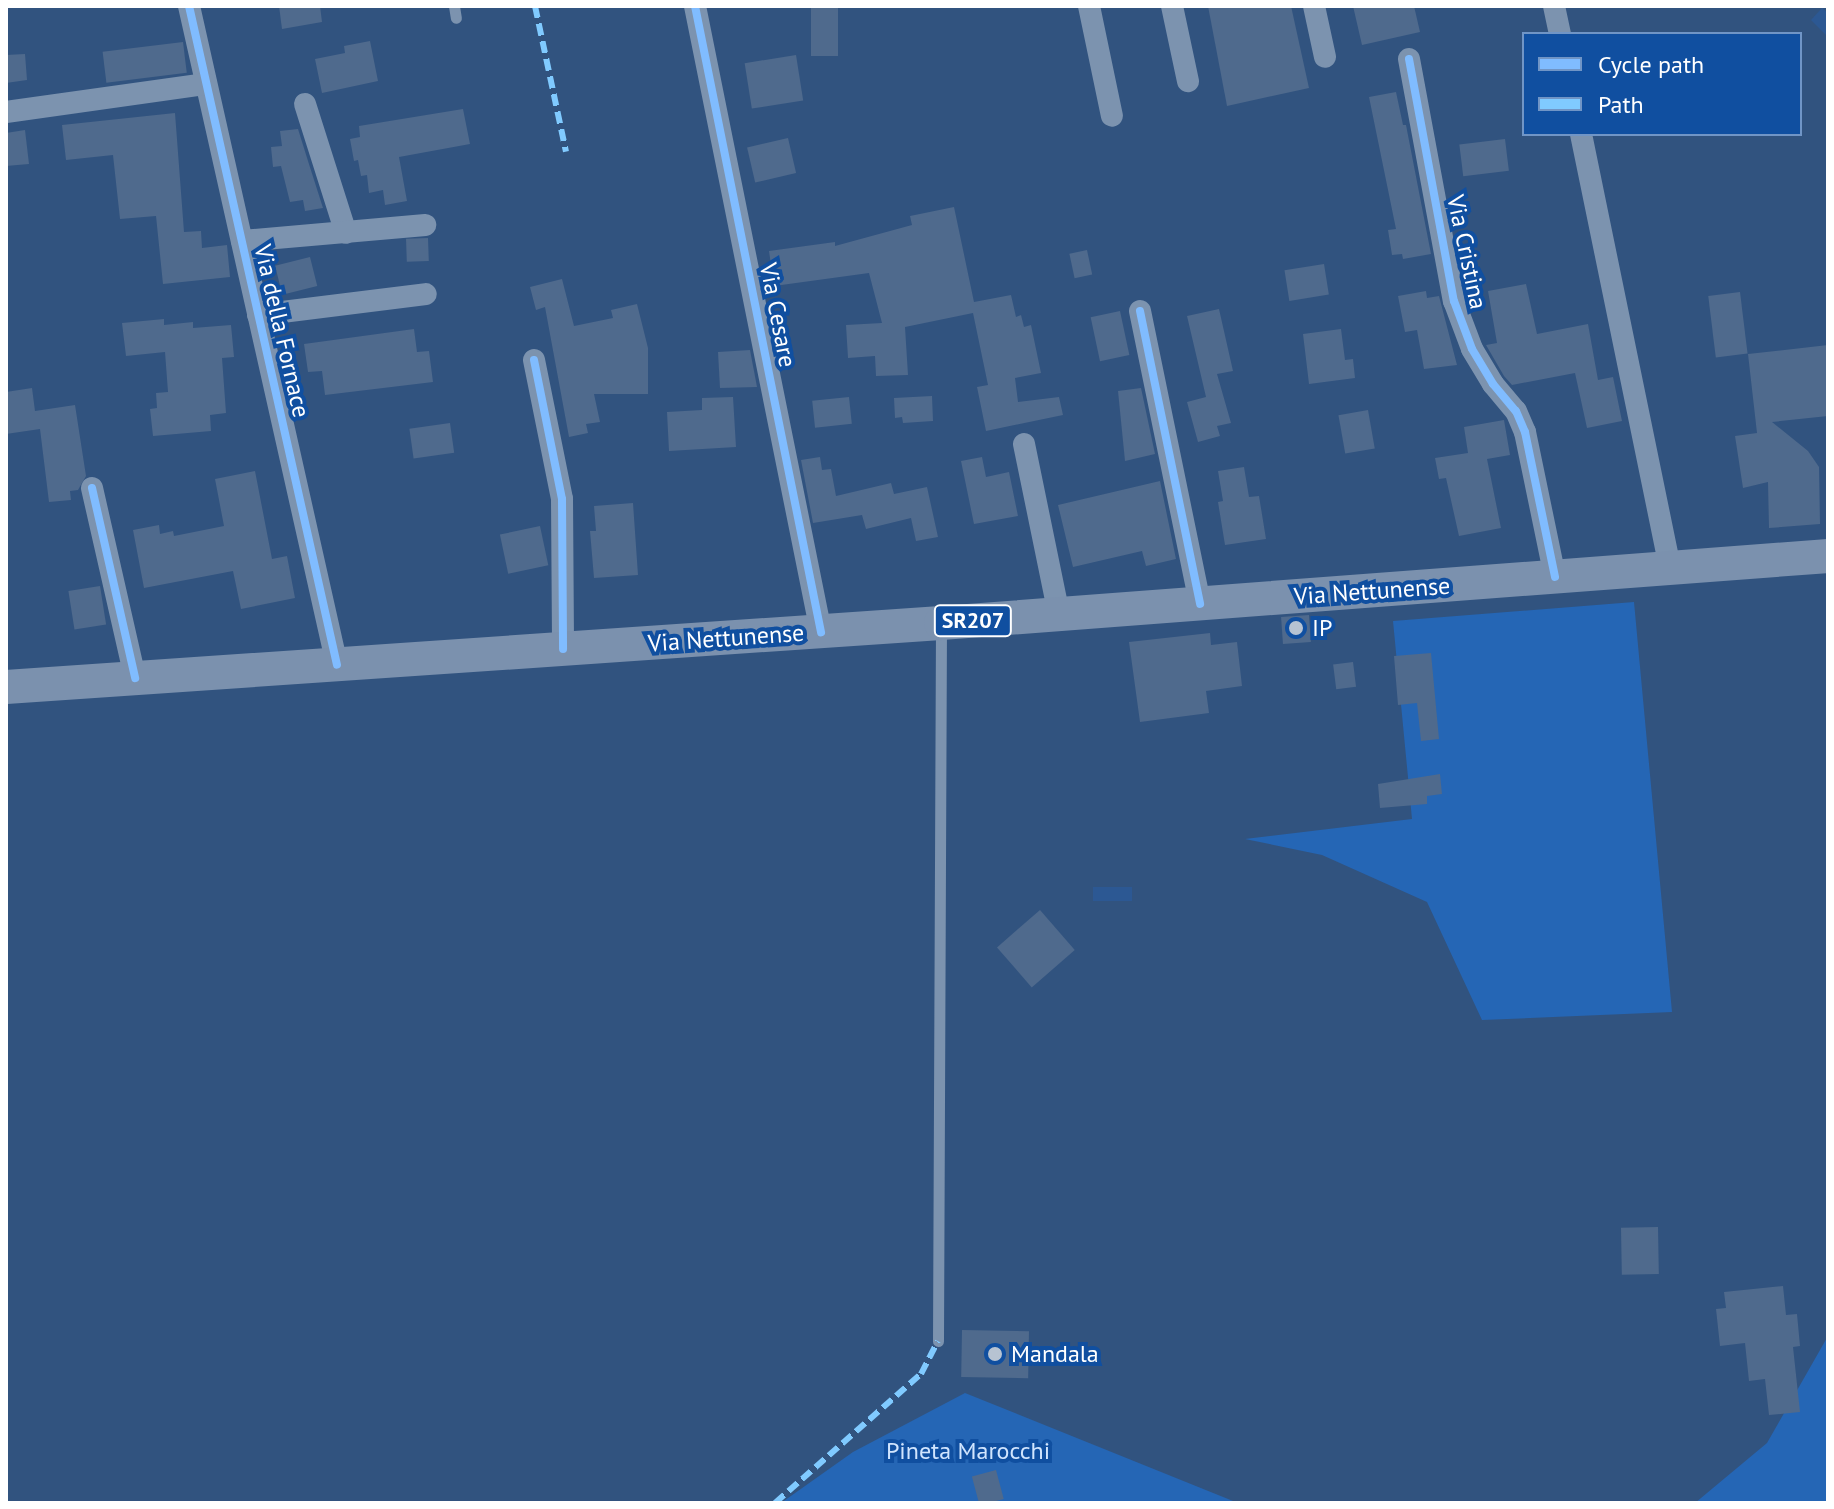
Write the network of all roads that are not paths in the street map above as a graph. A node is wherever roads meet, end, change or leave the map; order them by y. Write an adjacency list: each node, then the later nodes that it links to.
1 (189, 6): 11 (street, Via della Fornace)
2 (695, 6): 31 (street, Via Cesare)
3 (1089, 6): 14 (street)
4 (1172, 6): 10 (street)
5 (1314, 6): 8 (street)
6 (1554, 6): 7 (street)
7 (1560, 32)
8 (1325, 57)
9 (1409, 59): 27 (street, Via Cristina)
10 (1188, 81)
11 (206, 84): 13 (street); 18 (street, Via della Fornace)
12 (305, 104): 17 (street)
13 (6, 112)
14 (1112, 116)
15 (1581, 136): 26 (street)
16 (425, 225): 17 (street)
17 (346, 233): 18 (street)
18 (242, 241): 21 (street, Via della Fornace)
19 (426, 294): 21 (street)
20 (1140, 311): 28 (street)
21 (258, 315): 33 (street, Via della Fornace)
22 (534, 360): 32 (street)
23 (1024, 444): 29 (street)
24 (92, 488): 34 (street)
25 (1828, 556): 26 (main road, Via Nettunense / SR207)
26 (1670, 568): 27 (main road, Via Nettunense / SR207)
27 (1555, 577): 28 (main road, Via Nettunense / SR207)
28 (1200, 604): 29 (main road, Via Nettunense / SR207)
29 (1059, 614): 30 (main road, Via Nettunense / SR207)
30 (941, 623): 31 (main road, Via Nettunense / SR207); 36 (lane)
31 (821, 632): 32 (main road, Via Nettunense / SR207)
32 (563, 649): 33 (main road, Via Nettunense / SR207)
33 (337, 665): 34 (main road, Via Nettunense / SR207)
34 (135, 678): 35 (main road, Via Nettunense / SR207)
35 (6, 687)
36 (938, 1341)

